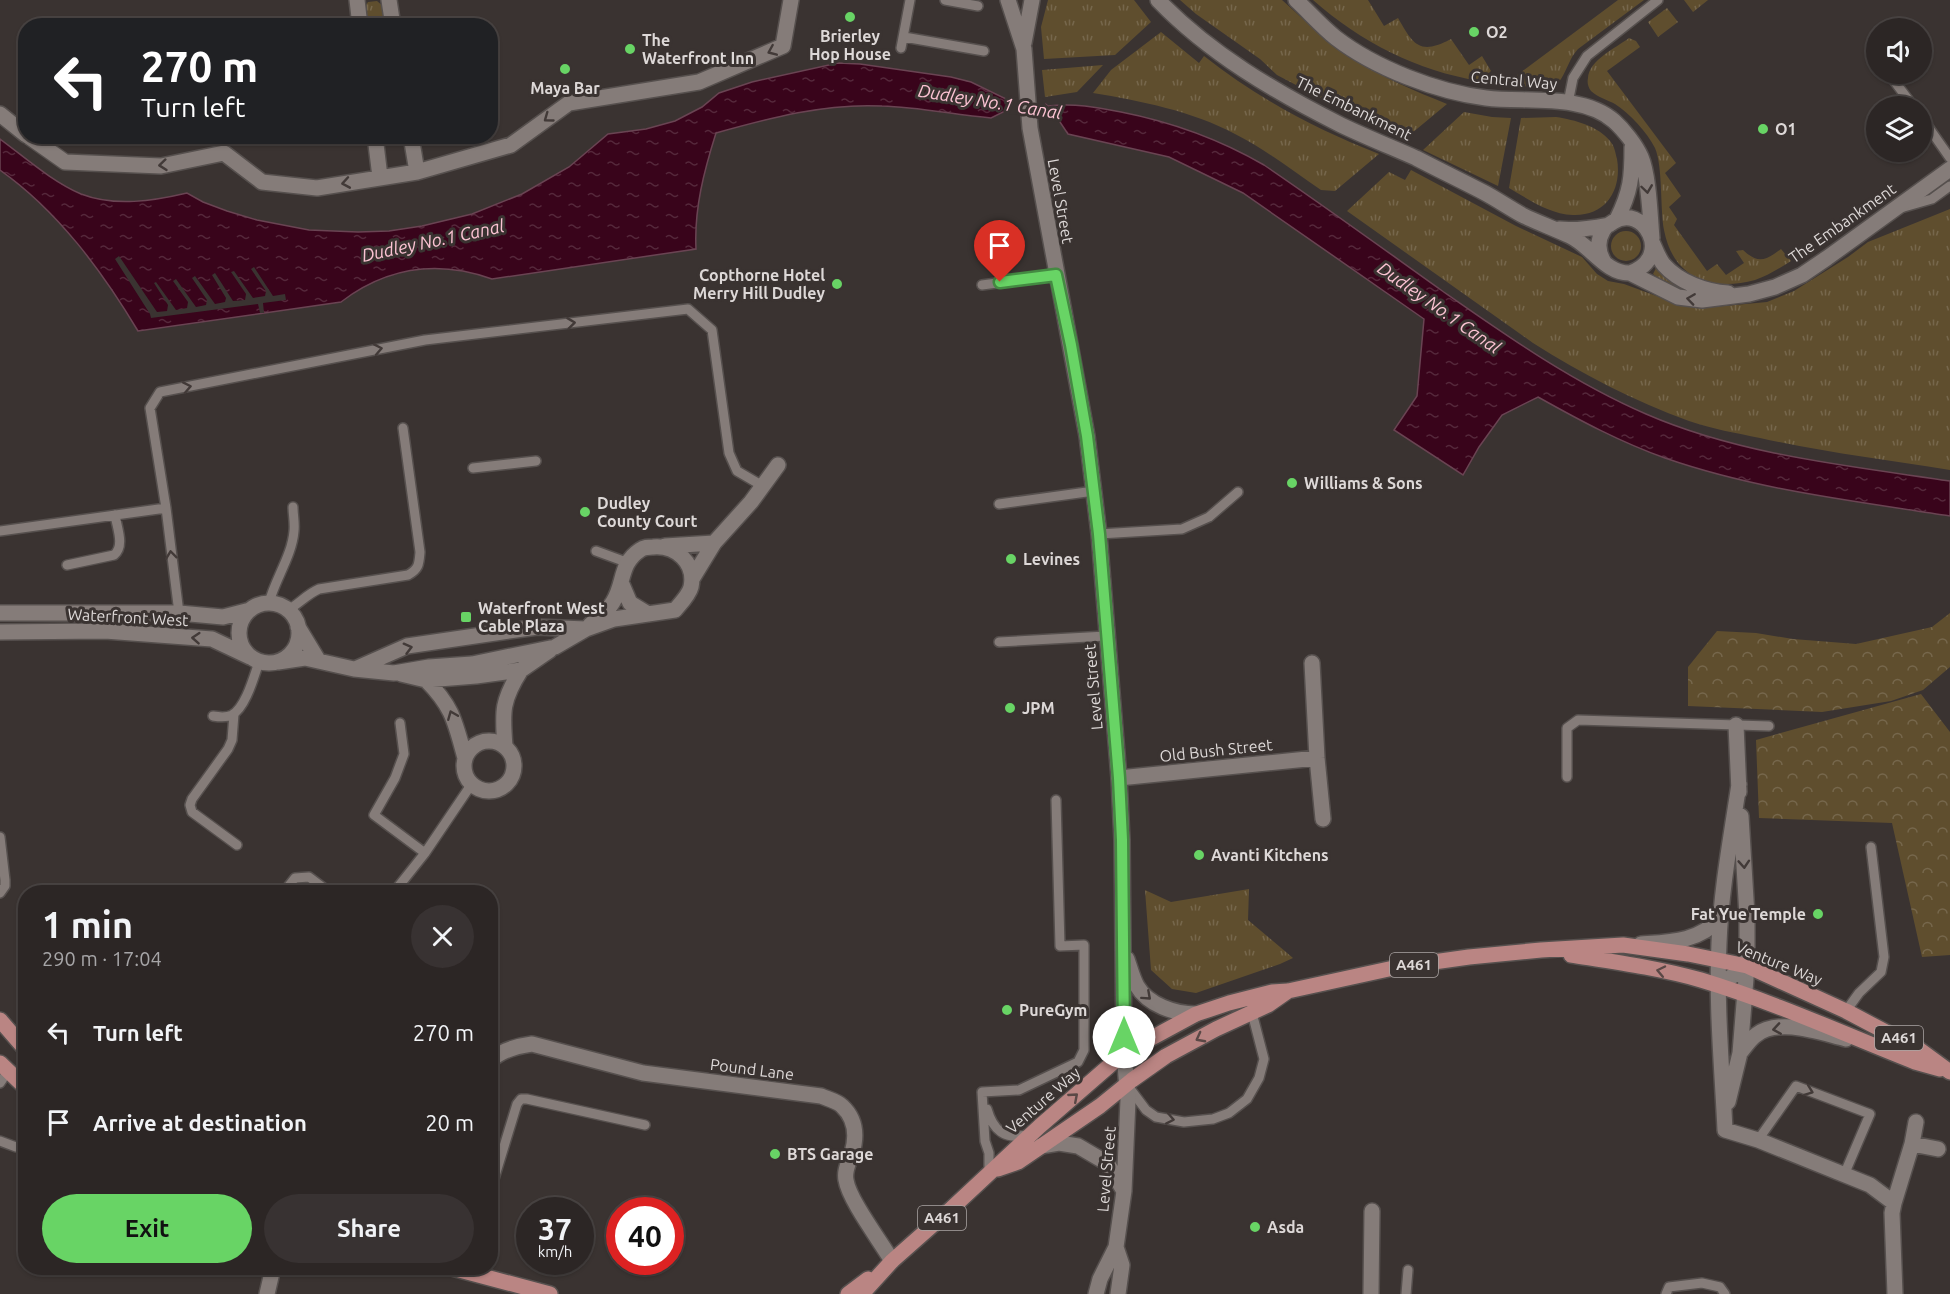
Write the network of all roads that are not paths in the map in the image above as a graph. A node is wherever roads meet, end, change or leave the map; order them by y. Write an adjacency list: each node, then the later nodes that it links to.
1 (357, 0): 12 (street)
2 (389, 0): 13 (street)
3 (791, 0): 28 (street, one-way to 28)
4 (910, 0): 14 (lane)
5 (945, 0): 11 (lane)
6 (1008, 0): 16 (street)
7 (1032, 0): 16 (street)
8 (1158, 0): 33 (street, The Embankment)
9 (1296, 0): 18 (street, Central Way)
10 (1658, 0): 18 (lane)
11 (978, 6)
12 (359, 18)
13 (392, 18)
14 (903, 37): 15 (lane); 17 (lane)
15 (902, 48)
16 (1024, 50): 37 (street, Level Street)
17 (984, 51)
18 (1568, 103): 25 (street, Central Way)
19 (0, 114): 20 (street)
20 (18, 129)
21 (1932, 132): 26 (lane)
22 (39, 144): 29 (street, one-way to 22)
23 (376, 144): 29 (street)
24 (412, 144): 28 (street)
25 (1632, 144): 32 (street); 34 (street, Central Way, one-way to 34)
26 (1950, 158)
27 (1950, 169): 31 (street, The Embankment)
28 (417, 172): 29 (street)
29 (380, 177)
30 (1950, 186): 31 (lane)
31 (1895, 209): 39 (street, The Embankment)
32 (1613, 222): 33 (street, The Embankment); 34 (street, The Embankment); 35 (street)
33 (1548, 227): 35 (street, The Embankment)
34 (1652, 241): 36 (street); 39 (street, The Embankment)
35 (1604, 262): 36 (street, The Embankment)
36 (1630, 273): 39 (street, The Embankment, one-way to 36)
37 (1056, 275): 38 (lane); 45 (street, Level Street)
38 (982, 285)
39 (1749, 294)
40 (403, 428): 62 (lane)
41 (536, 461): 43 (lane)
42 (778, 465): 44 (street)
43 (473, 468)
44 (761, 485): 49 (lane, one-way to 44); 53 (street)
45 (1094, 491): 47 (lane); 52 (street, Level Street)
46 (1238, 492): 52 (lane)
47 (999, 504)
48 (293, 507): 60 (lane)
49 (166, 508): 50 (lane); 64 (lane, one-way to 49)
50 (116, 515): 51 (lane); 57 (lane)
51 (0, 531)
52 (1099, 534): 69 (street, Level Street)
53 (714, 543): 54 (street); 58 (street)
54 (665, 546): 56 (street); 58 (street)
55 (596, 551): 56 (lane)
56 (626, 562): 59 (street)
57 (67, 565)
58 (692, 579): 65 (street)
59 (621, 582): 65 (street); 67 (street)
60 (269, 603): 61 (street); 62 (street)
61 (250, 610): 64 (street, Waterfront West); 72 (street)
62 (288, 610): 66 (street)
63 (0, 612): 64 (street, Waterfront West)
64 (179, 613)
65 (648, 614): 67 (street)
66 (298, 627): 73 (street); 74 (street)
67 (586, 630): 71 (street); 76 (street, one-way to 67)
68 (0, 632): 72 (street, Waterfront West, one-way to 68)
69 (1106, 636): 70 (lane); 89 (street, Level Street)
70 (999, 642)
71 (555, 647): 77 (street); 78 (street)
72 (255, 659): 74 (street); 80 (lane)
73 (318, 660): 74 (street); 76 (street)
74 (278, 662)
75 (1312, 663): 87 (street)
76 (354, 669): 78 (street)
77 (521, 670): 79 (street); 85 (street)
78 (394, 673): 79 (street)
79 (426, 680): 86 (street, one-way to 79)
80 (234, 714): 81 (lane); 95 (lane)
81 (213, 716)
82 (400, 723): 97 (lane)
83 (1736, 725): 84 (lane); 88 (lane); 90 (street)
84 (1769, 726)
85 (505, 747): 86 (street); 91 (street)
86 (465, 758): 91 (street)
87 (1317, 758): 89 (street, Old Bush Street); 93 (street)
88 (1567, 777)
89 (1119, 778): 104 (street, Level Street)
90 (1739, 784): 102 (street); 107 (street, one-way to 107)
91 (471, 785): 97 (lane)
92 (1056, 800): 123 (lane)
93 (1323, 819)
94 (0, 837): 101 (lane)
95 (237, 845)
96 (1871, 847): 111 (lane)
97 (425, 853): 100 (lane)
98 (290, 885): 99 (lane)
99 (320, 885)
100 (400, 885)
101 (0, 893)
102 (1720, 918): 103 (street); 106 (street)
103 (1623, 945): 105 (main road, Venture Way / A461); 106 (main road, Venture Way / A461)
104 (1123, 948): 112 (street, one-way to 112); 116 (street, Level Street)
105 (1541, 950): 108 (main road, Venture Way / A461, one-way to 105); 110 (main road, Venture Way / A461)
106 (1718, 959): 107 (main road, Venture Way / A461); 108 (street)
107 (1747, 966): 108 (street); 109 (street); 111 (main road, Venture Way / A461)
108 (1718, 986): 109 (main road, Venture Way / A461); 124 (street)
109 (1745, 995): 115 (main road, Venture Way / A461); 117 (street)
110 (1250, 1005): 112 (main road, Venture Way / A461); 122 (main road, Venture Way / A461, one-way to 122); 122 (lane, one-way to 110)
111 (1846, 1011): 119 (main road, Venture Way / A461)
112 (1196, 1014): 116 (main road, Venture Way / A461)
113 (0, 1020): 114 (main road)
114 (18, 1041)
115 (1875, 1046): 117 (street, one-way to 117); 119 (main road, Venture Way / A461)
116 (1124, 1053): 122 (street, Level Street); 129 (main road, Venture Way / A461, one-way to 116)
117 (1740, 1053): 124 (street)
118 (498, 1056): 142 (street, Pound Lane)
119 (1949, 1071)
120 (3, 1073): 121 (main road)
121 (18, 1083)
122 (1127, 1084): 129 (main road, Venture Way / A461); 138 (street, Level Street)
123 (982, 1092): 129 (lane); 134 (lane)
124 (1724, 1120): 127 (street)
125 (1916, 1122): 130 (street)
126 (645, 1125): 133 (lane)
127 (1758, 1140): 135 (street); 135 (lane, one-way to 135)
128 (0, 1141): 131 (lane)
129 (1035, 1141): 134 (main road, Venture Way / A461); 138 (street)
130 (1912, 1144): 132 (street); 137 (street)
131 (16, 1147)
132 (1938, 1149)
133 (498, 1166)
134 (989, 1172): 142 (main road, Venture Way / A461)
135 (1844, 1175): 136 (street)
136 (1870, 1185): 137 (street); 139 (street)
137 (1899, 1185): 139 (street)
138 (1124, 1191): 141 (street, Level Street)
139 (1893, 1203): 157 (street)
140 (1372, 1211): 153 (street)
141 (1116, 1247): 151 (street, Level Street); 152 (street, Level Street)
142 (892, 1261): 149 (main road); 150 (main road, Venture Way / A461)
143 (1408, 1270): 154 (lane)
144 (271, 1275): 147 (street)
145 (477, 1275): 146 (main road)
146 (512, 1289): 148 (main road)
147 (267, 1294)
148 (550, 1294)
149 (848, 1294)
150 (862, 1294)
151 (1096, 1294)
152 (1118, 1294)
153 (1371, 1294)
154 (1406, 1294)
155 (1666, 1294): 156 (lane)
156 (1725, 1294)
157 (1895, 1294)

